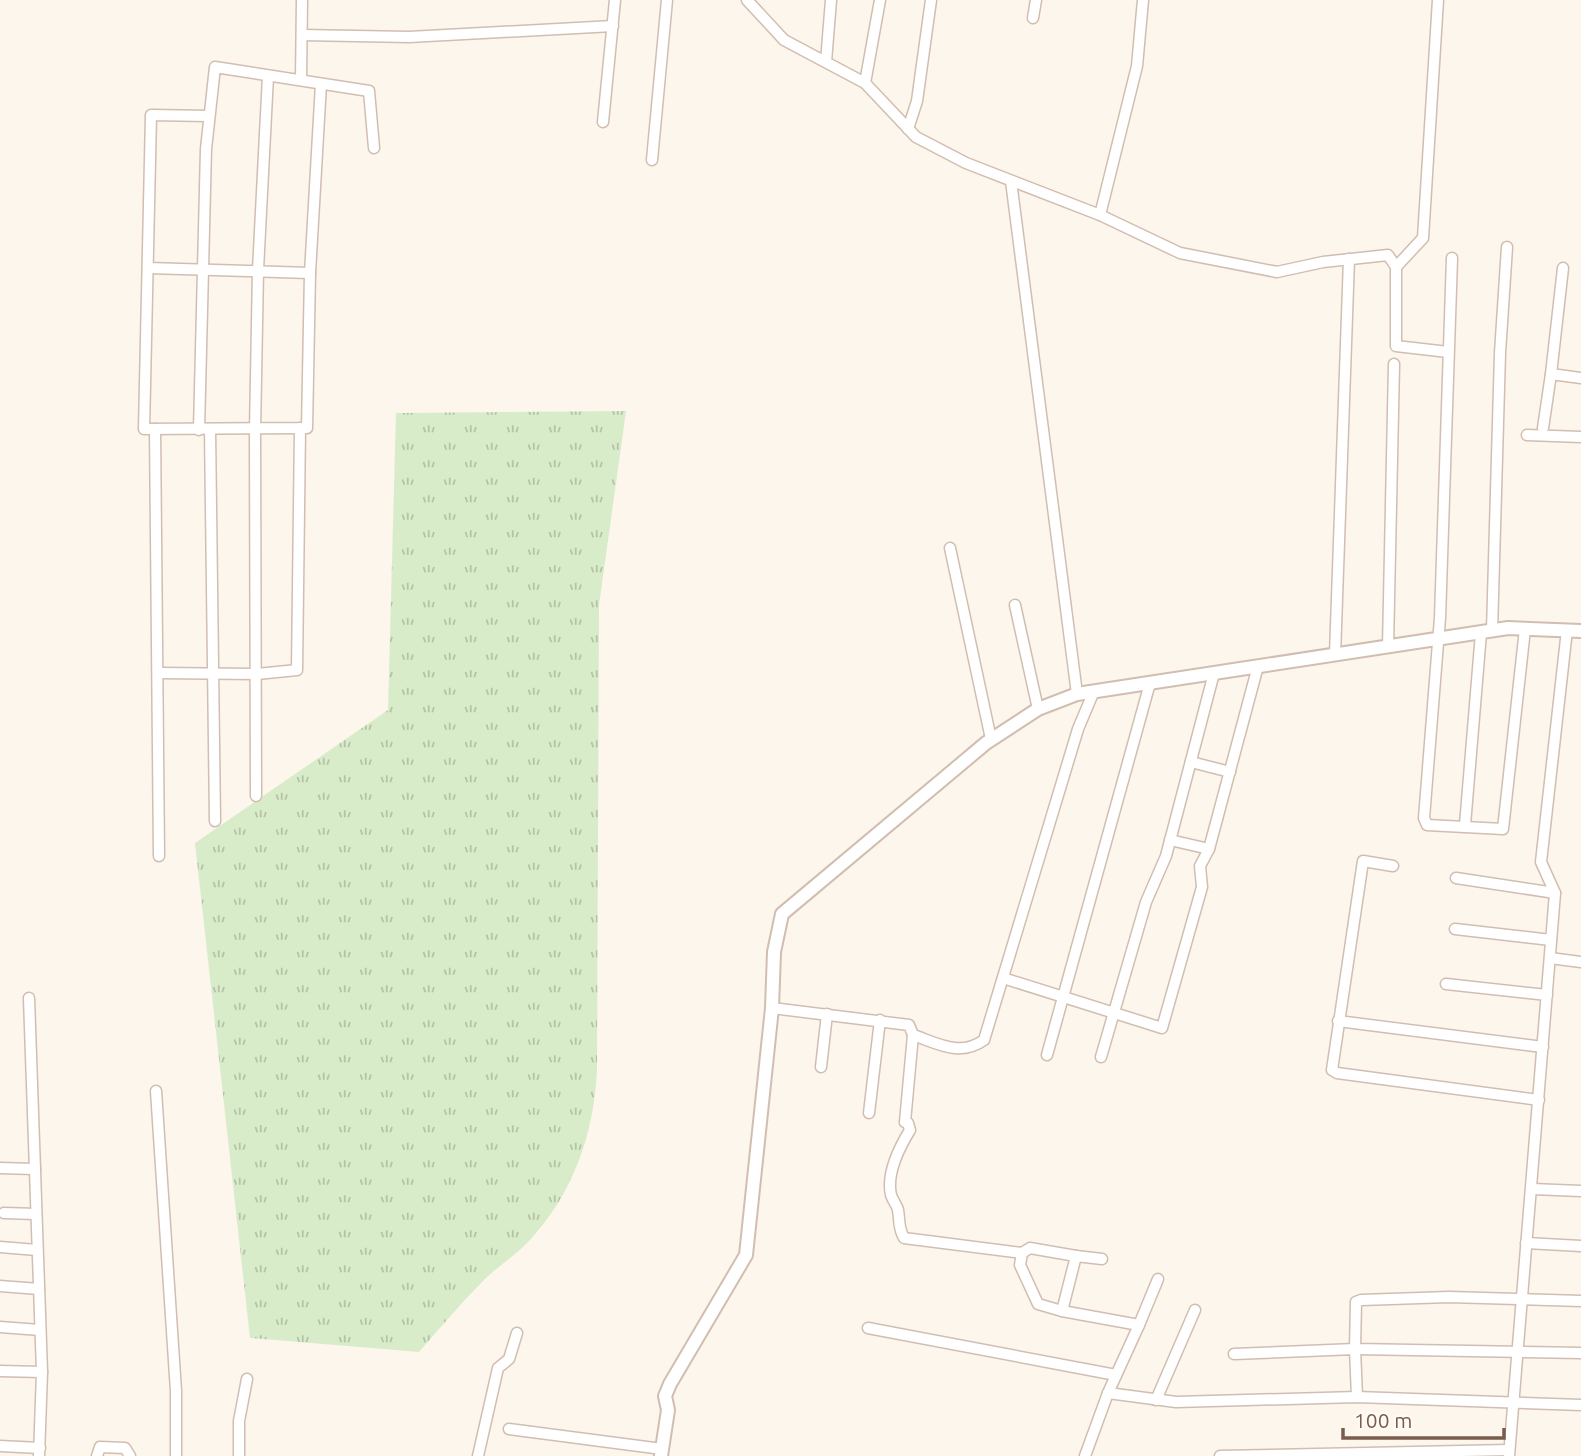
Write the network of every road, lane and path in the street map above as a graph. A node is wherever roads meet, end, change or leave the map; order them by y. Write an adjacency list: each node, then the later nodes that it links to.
1 (302, 0): 13 (street)
2 (615, 0): 12 (street)
3 (667, 0): 23 (street)
4 (747, 0): 14 (street)
5 (831, 0): 14 (street)
6 (880, 0): 17 (street)
7 (931, 0): 21 (street)
8 (1036, 0): 11 (street)
9 (1143, 0): 25 (street)
10 (1438, 0): 29 (street)
11 (1033, 18)
12 (612, 26): 13 (street); 20 (street)
13 (302, 35): 16 (street)
14 (826, 62): 17 (street)
15 (268, 76): 16 (street); 19 (street); 33 (street)
16 (301, 80): 18 (street)
17 (865, 83): 21 (street)
18 (321, 84): 22 (street); 34 (street)
19 (208, 116): 30 (street); 31 (street)
20 (603, 122)
21 (908, 128): 24 (street)
22 (374, 148)
23 (652, 160)
24 (1011, 181): 25 (street); 62 (street)
25 (1100, 215): 28 (street)
26 (1507, 247): 51 (street)
27 (1452, 258): 35 (street)
28 (1349, 259): 29 (street); 54 (street)
29 (1396, 267): 35 (street)
30 (148, 268): 31 (street); 41 (street)
31 (202, 268): 33 (street); 42 (street)
32 (1563, 268): 37 (street)
33 (258, 270): 34 (street); 43 (street)
34 (310, 273): 39 (street)
35 (1448, 352): 52 (street)
36 (1394, 364): 53 (street)
37 (1551, 374): 38 (street); 40 (street)
38 (1581, 378)
39 (300, 428): 43 (street); 59 (street)
40 (1543, 428)
41 (155, 429): 42 (street); 56 (street)
42 (204, 430): 43 (street); 58 (street)
43 (255, 431): 59 (street)
44 (1527, 435): 45 (street)
45 (1581, 437)
46 (950, 548): 64 (street)
47 (1014, 605): 63 (street)
48 (1525, 629): 49 (street); 51 (street); 69 (street)
49 (1567, 631): 50 (street); 75 (street)
50 (1581, 631)
51 (1487, 632): 52 (street); 69 (street)
52 (1437, 639): 53 (street); 69 (street)
53 (1388, 647): 54 (street)
54 (1335, 654): 55 (street)
55 (1258, 666): 57 (street); 66 (street)
56 (159, 673): 58 (street); 72 (street)
57 (1214, 673): 60 (street); 65 (street)
58 (214, 674): 59 (street); 68 (street)
59 (257, 674): 67 (street)
60 (1150, 682): 61 (street); 84 (street)
61 (1094, 691): 62 (street); 80 (street)
62 (1077, 694): 63 (street)
63 (1038, 709): 64 (street)
64 (991, 739): 85 (street)
65 (1191, 762): 66 (street); 70 (street)
66 (1230, 772): 71 (street)
67 (256, 796)
68 (215, 821)
69 (1465, 825)
70 (1170, 840): 71 (street); 86 (street)
71 (1209, 849): 86 (street)
72 (159, 856)
73 (1393, 866): 89 (street)
74 (1455, 878): 75 (street)
75 (1555, 893): 77 (street)
76 (1455, 929): 77 (street)
77 (1551, 940): 78 (street)
78 (1550, 958): 79 (street); 82 (street)
79 (1581, 962)
80 (1003, 978): 84 (street); 90 (street)
81 (1446, 984): 82 (street)
82 (1547, 995): 91 (street)
83 (29, 998): 99 (street)
84 (1062, 998): 86 (street); 92 (street)
85 (772, 1008): 87 (street); 139 (street)
86 (1114, 1013): 93 (street)
87 (827, 1014): 88 (street); 94 (street)
88 (880, 1020): 90 (street); 97 (street)
89 (1338, 1021): 91 (street); 96 (street)
90 (913, 1035): 108 (street)
91 (1543, 1047): 96 (street)
92 (1047, 1055)
93 (1101, 1058)
94 (821, 1067)
95 (156, 1091): 143 (street)
96 (1539, 1100): 100 (street)
97 (869, 1113)
98 (0, 1168): 99 (street)
99 (35, 1169): 103 (street)
100 (1532, 1189): 101 (street); 104 (street)
101 (1581, 1191)
102 (4, 1213): 103 (street)
103 (36, 1214): 107 (street)
104 (1526, 1244): 105 (street); 114 (street)
105 (1581, 1246)
106 (0, 1247): 107 (street)
107 (37, 1250): 113 (street)
108 (1022, 1253): 109 (street); 117 (street)
109 (1076, 1256): 110 (street); 117 (street)
110 (1102, 1259)
111 (1158, 1279): 118 (street)
112 (0, 1286): 113 (street)
113 (39, 1289): 121 (street)
114 (1521, 1298): 115 (street); 123 (street); 124 (street)
115 (1581, 1301)
116 (1195, 1310): 133 (street)
117 (1062, 1311): 118 (street)
118 (1139, 1325): 129 (street)
119 (0, 1327): 121 (street)
120 (868, 1328): 129 (street)
121 (40, 1331): 128 (street)
122 (517, 1333): 145 (street)
123 (1355, 1349): 124 (street); 126 (street); 132 (street)
124 (1516, 1350): 125 (street); 134 (street)
125 (1581, 1353)
126 (1234, 1354)
127 (0, 1371): 128 (street)
128 (42, 1372): 138 (street)
129 (1116, 1375): 131 (street)
130 (247, 1379): 144 (street)
131 (1108, 1393): 133 (street); 146 (street)
132 (1357, 1398): 133 (street); 134 (street)
133 (1156, 1400)
134 (1511, 1401): 135 (street); 140 (street)
135 (1581, 1405)
136 (509, 1429): 139 (street)
137 (0, 1446): 138 (street)
138 (39, 1452)
139 (661, 1453)
140 (1509, 1453): 147 (street)
141 (97, 1456): 142 (street)
142 (130, 1456)
143 (176, 1456)
144 (239, 1456)
145 (478, 1456)
146 (1085, 1456)
147 (1220, 1456)

